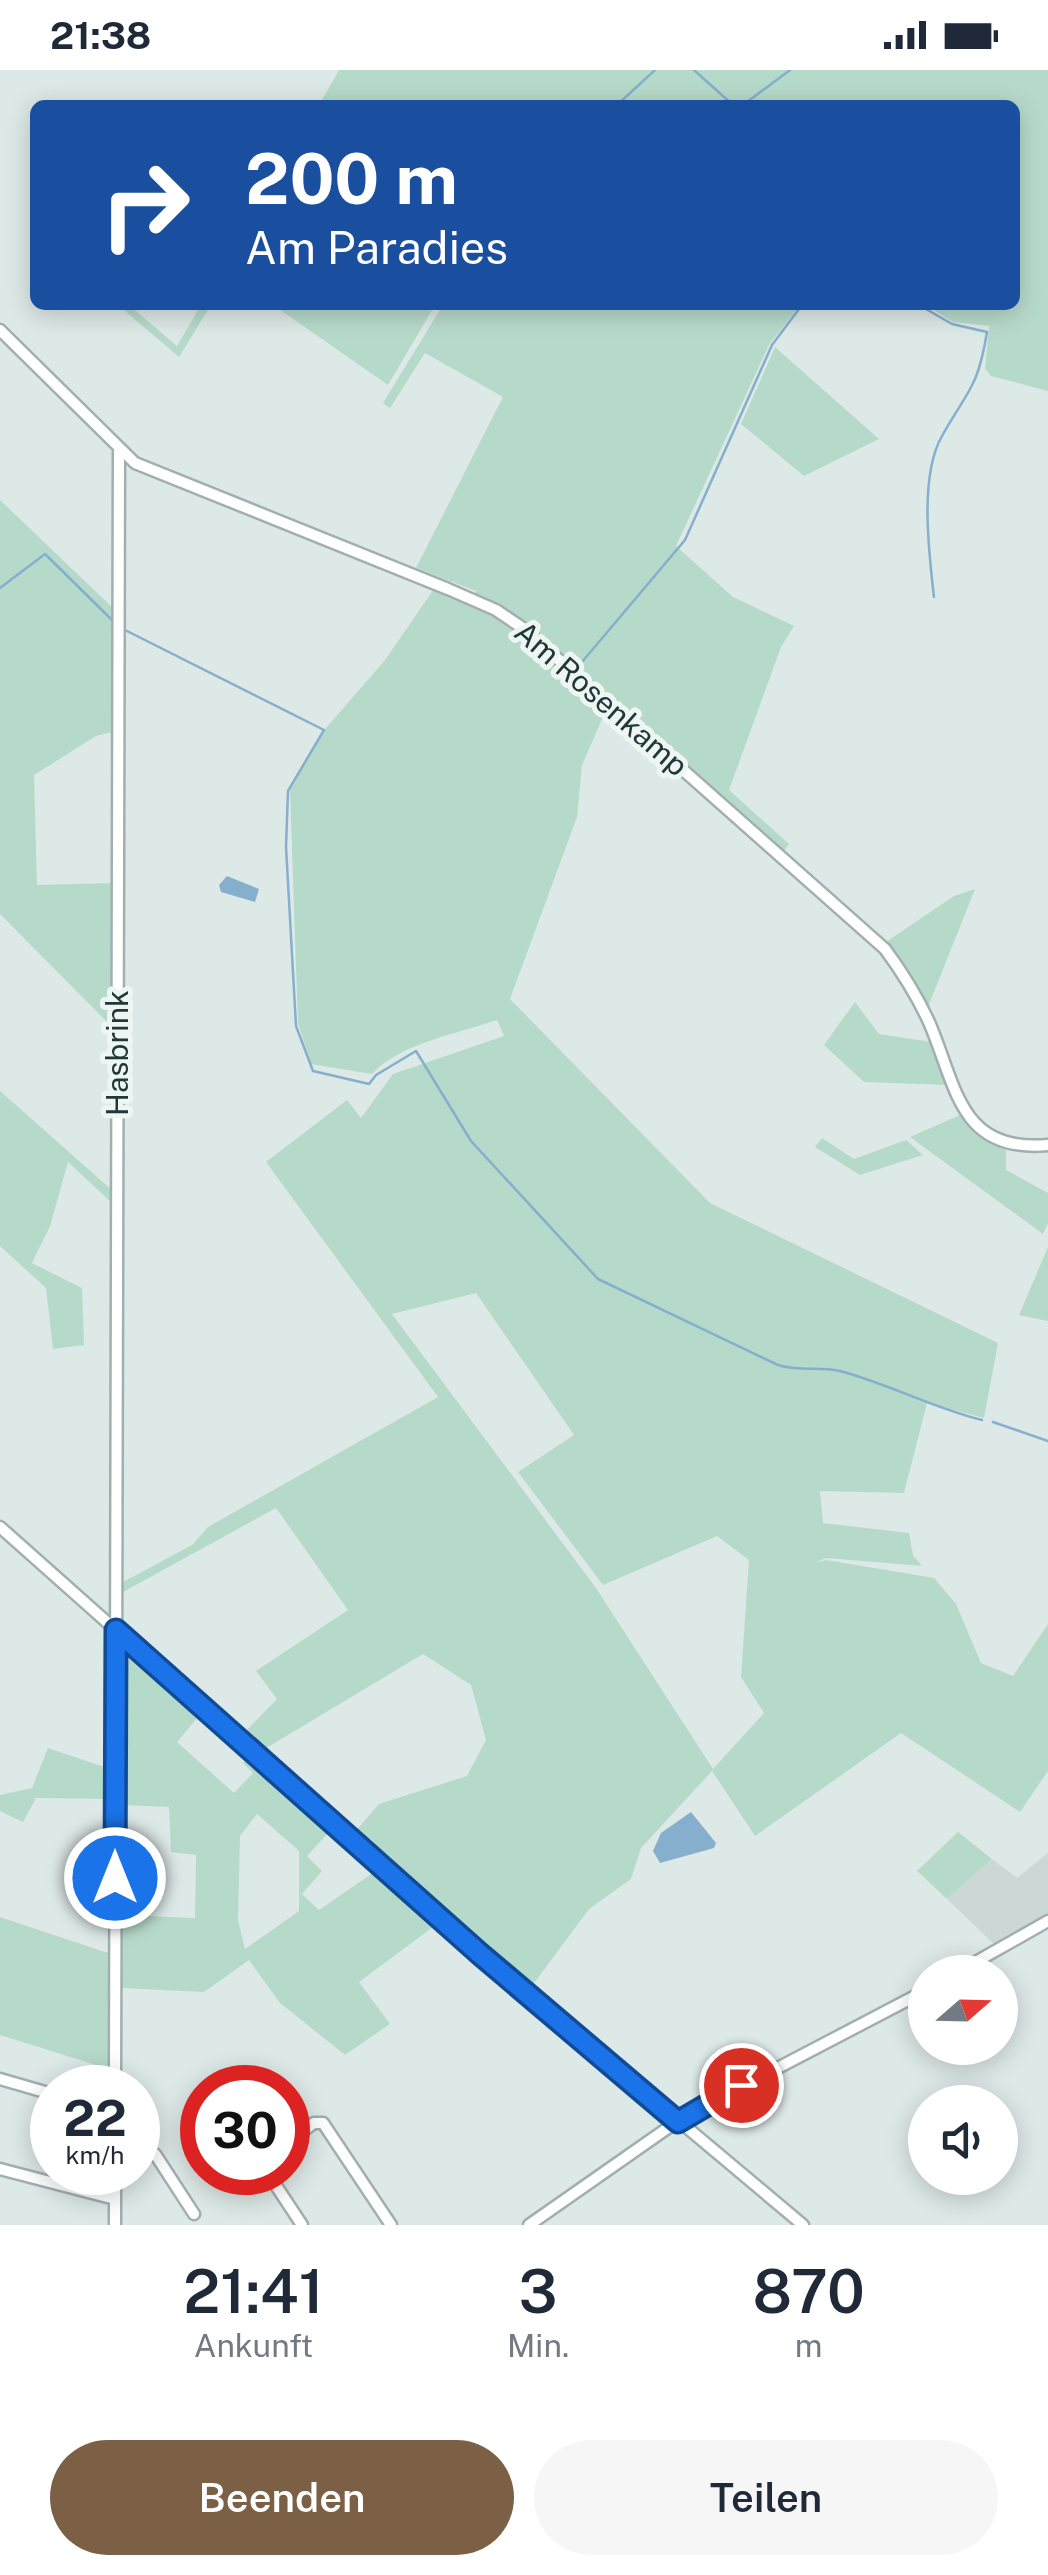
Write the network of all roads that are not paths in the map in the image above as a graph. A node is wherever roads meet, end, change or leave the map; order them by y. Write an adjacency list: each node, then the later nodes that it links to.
1 (0, 330): 2 (street, Am Rosenkamp)
2 (119, 452): 3 (street, Am Rosenkamp); 4 (street, Hasbrink)
3 (134, 463): 4 (street); 5 (street, Am Rosenkamp)
4 (119, 476): 7 (street, Hasbrink)
5 (1048, 1145)
6 (0, 1527): 7 (street)
7 (116, 1630): 11 (street, Hasbrink); 14 (street)
8 (1048, 1921): 9 (street)
9 (988, 1955)
10 (908, 2000): 14 (street)
11 (115, 2065)
12 (0, 2079): 13 (street)
13 (30, 2088)
14 (678, 2122): 25 (street); 26 (street)
15 (310, 2126): 24 (street)
16 (160, 2163): 21 (street)
17 (0, 2169): 20 (street)
18 (115, 2195): 20 (street)
19 (281, 2195): 22 (street)
20 (115, 2199): 23 (street)
21 (194, 2214)
22 (298, 2223)
23 (115, 2225)
24 (391, 2225)
25 (528, 2225)
26 (802, 2225)

